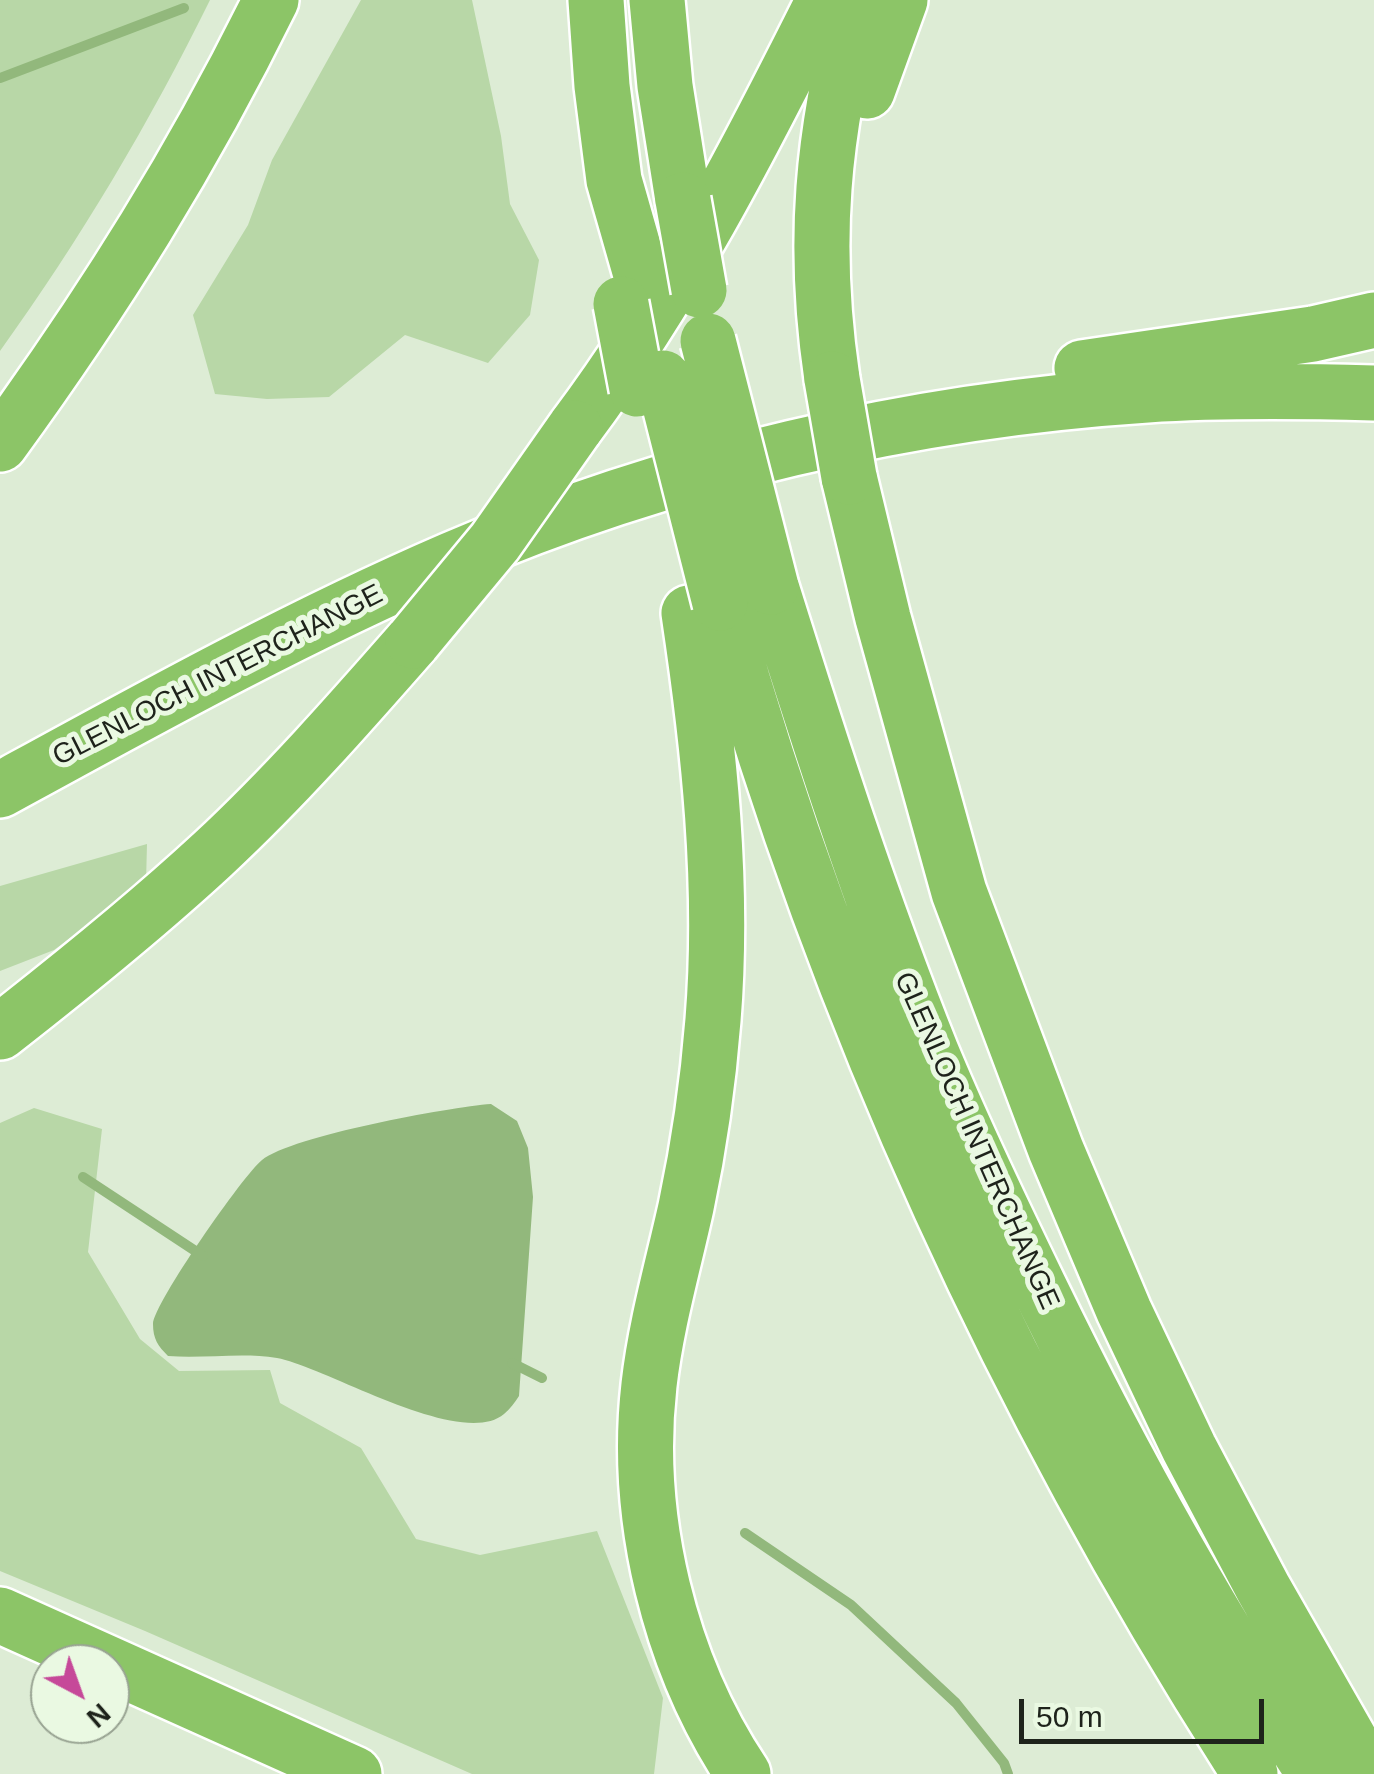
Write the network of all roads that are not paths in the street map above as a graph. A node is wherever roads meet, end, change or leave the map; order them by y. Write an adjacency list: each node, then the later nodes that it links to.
1 (271, 0): 11 (highway)
2 (596, 0): 8 (highway, bridge)
3 (657, 0): 8 (highway, GLENLOCH INTERCHANGE, bridge)
4 (824, 0): 15 (highway, GLENLOCH INTERCHANGE, bridge)
5 (858, 0): 9 (highway)
6 (900, 0): 9 (highway)
7 (1374, 320): 13 (highway)
8 (667, 359): 12 (highway, GLENLOCH INTERCHANGE, bridge); 20 (highway, GLENLOCH INTERCHANGE, bridge)
9 (830, 365): 21 (highway, bridge)
10 (1374, 393): 13 (highway, GLENLOCH INTERCHANGE)
11 (0, 444)
12 (704, 608): 18 (highway); 19 (highway, GLENLOCH INTERCHANGE)
13 (284, 636): 14 (highway, GLENLOCH INTERCHANGE)
14 (0, 790)
15 (0, 1032)
16 (0, 1616): 17 (highway)
17 (334, 1767)
18 (744, 1774)
19 (1250, 1774)
20 (1315, 1774)
21 (1369, 1774)

